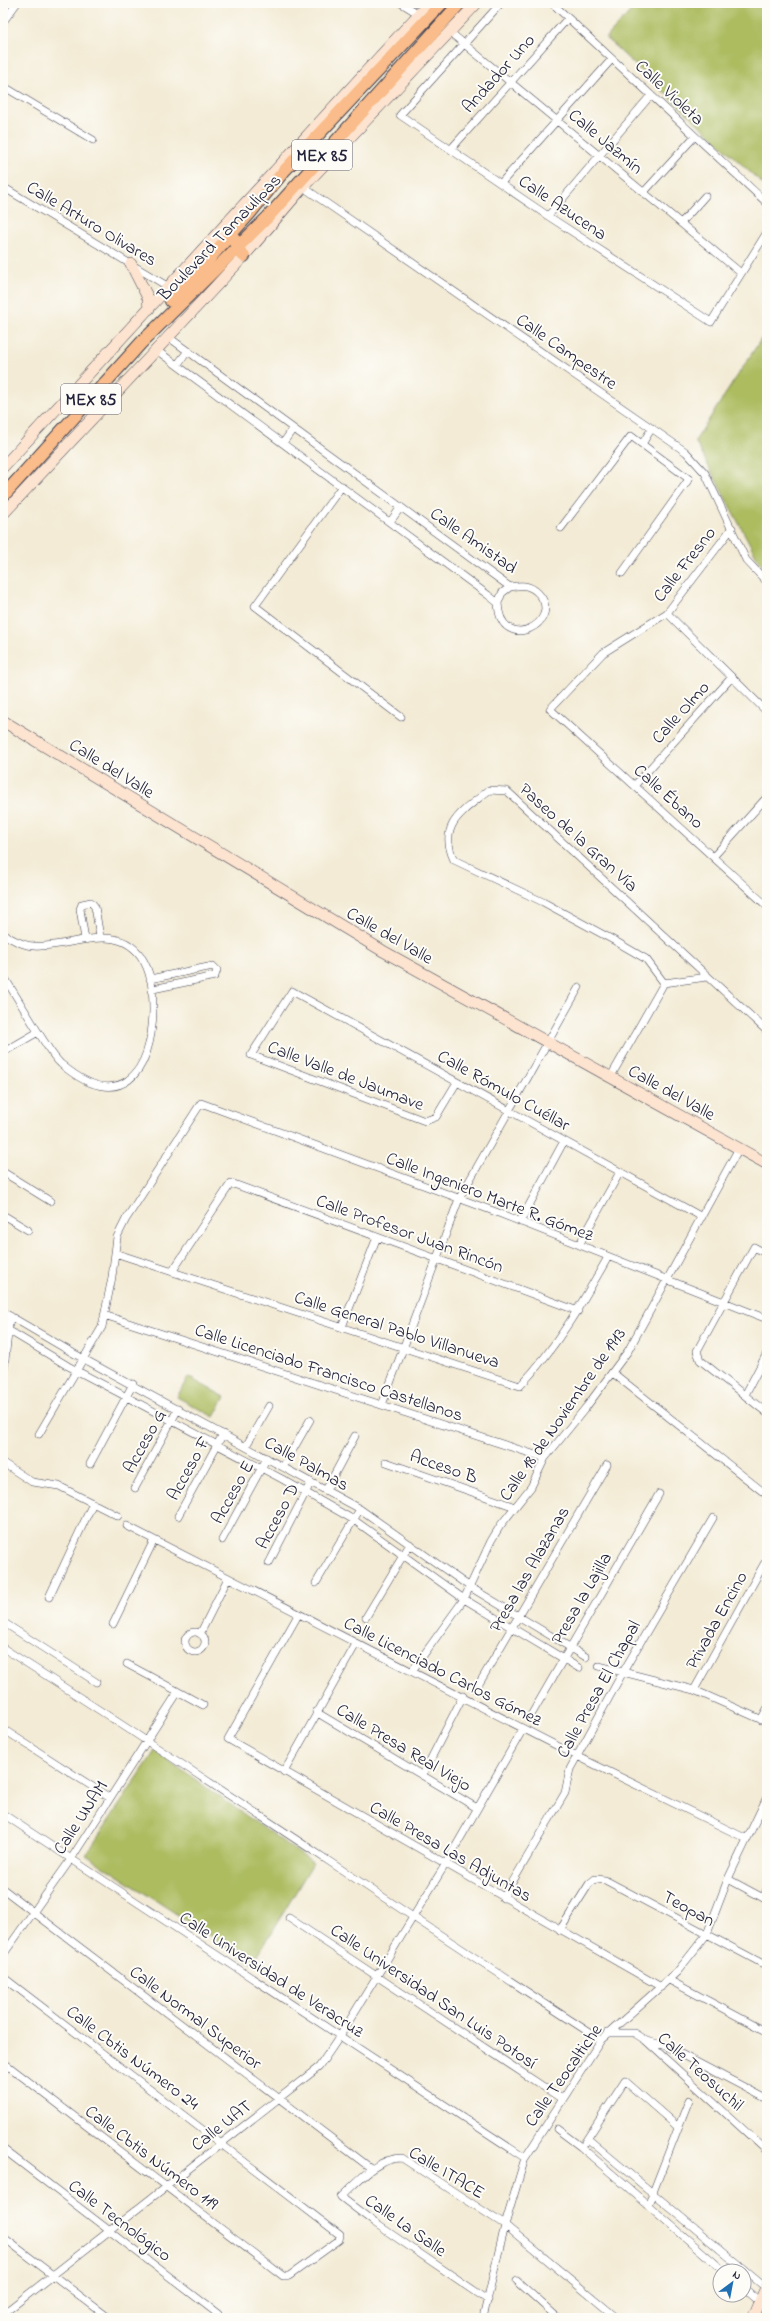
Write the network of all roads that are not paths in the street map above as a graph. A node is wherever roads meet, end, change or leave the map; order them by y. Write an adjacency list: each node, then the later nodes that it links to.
1 (17, 3): 11 (street)
2 (400, 3): 9 (street)
3 (429, 3): 9 (street)
4 (442, 3): 18 (main road, Boulevard Tamaulipas / MEX 85)
5 (460, 3): 20 (main road, Boulevard Tamaulipas / MEX 85)
6 (477, 3): 12 (street)
7 (501, 3): 13 (street)
8 (552, 3): 10 (street, Calle Violeta)
9 (418, 14): 18 (street)
10 (568, 18): 14 (street, Calle Violeta); 15 (street, Andador Uno)
11 (3, 22)
12 (451, 33): 13 (street, Calle Jazmín); 20 (street)
13 (464, 44): 15 (street, Calle Jazmín); 23 (street, Calle Azucena)
14 (612, 59): 17 (street, Calle Violeta); 19 (street)
15 (510, 82): 19 (street, Calle Jazmín); 23 (street, Andador Uno)
16 (3, 86): 22 (street)
17 (651, 95): 21 (street, Calle Violeta); 24 (street)
18 (346, 98): 31 (main road, Boulevard Tamaulipas / MEX 85); 38 (street)
19 (556, 120): 24 (street, Calle Jazmín); 25 (street)
20 (359, 121): 27 (street); 35 (main road, Boulevard Tamaulipas / MEX 85)
21 (695, 136): 28 (street); 30 (street, Calle Violeta)
22 (93, 140)
23 (451, 149): 25 (street, Calle Azucena)
24 (599, 156): 28 (street, Calle Jazmín); 32 (street)
25 (501, 183): 32 (street, Calle Azucena)
26 (3, 187): 36 (street, Calle Arturo Olivares)
27 (303, 187): 35 (street); 46 (street, Calle Campestre)
28 (644, 192): 33 (street, Calle Jazmín)
29 (705, 196): 33 (street)
30 (767, 203)
31 (250, 213): 35 (main road); 38 (main road, Boulevard Tamaulipas / MEX 85)
32 (548, 216): 37 (street, Calle Azucena)
33 (681, 223): 37 (street, Calle Jazmín)
34 (767, 232): 37 (street)
35 (240, 252): 38 (main road, Boulevard Tamaulipas / MEX 85); 40 (street)
36 (131, 264): 38 (street, Calle Arturo Olivares); 39 (street)
37 (742, 273)
38 (178, 292): 39 (street); 41 (main road, Boulevard Tamaulipas / MEX 85); 52 (main road, Boulevard Tamaulipas / MEX 85)
39 (149, 309): 41 (street)
40 (167, 336): 42 (street); 43 (street, Calle Amistad)
41 (124, 343): 49 (street); 50 (main road, Boulevard Tamaulipas / MEX 85)
42 (155, 349): 44 (street, Calle Amistad); 54 (street)
43 (188, 352): 44 (street); 45 (street, Calle Amistad)
44 (177, 365): 47 (street, Calle Amistad)
45 (293, 428): 47 (street); 53 (street, Calle Amistad)
46 (652, 428): 48 (street); 57 (street, Calle Campestre)
47 (283, 443): 51 (street, Calle Amistad)
48 (642, 444): 56 (street); 58 (street)
49 (3, 467)
50 (3, 484)
51 (342, 486): 55 (street, Calle Amistad); 66 (street)
52 (3, 496)
53 (400, 507): 55 (street); 60 (street, Calle Amistad)
54 (3, 514)
55 (390, 522): 61 (street, Calle Amistad)
56 (561, 528)
57 (732, 528): 59 (street, Calle Campestre); 62 (street, Calle Fresno)
58 (622, 573)
59 (767, 582)
60 (510, 587): 61 (street); 61 (street, Calle Amistad)
61 (498, 603)
62 (667, 613): 63 (street); 64 (street, Calle Fresno)
63 (732, 677): 65 (street); 68 (street, Calle Olmo)
64 (550, 709): 68 (street, Calle Ébano)
65 (767, 712)
66 (401, 717)
67 (3, 721): 85 (street, Calle del Valle)
68 (635, 786): 70 (street, Calle Ébano)
69 (767, 797): 70 (street)
70 (713, 857): 71 (street, Calle Ébano)
71 (767, 906)
72 (3, 934): 74 (street)
73 (100, 937): 74 (street); 74 (street); 78 (street)
74 (85, 939)
75 (180, 973): 78 (street); 79 (street); 79 (street)
76 (4, 976): 84 (street)
77 (707, 977): 80 (street); 80 (street, Paseo de la Gran Vía); 83 (street, Paseo de la Gran Vía)
78 (150, 979): 82 (street)
79 (183, 982): 82 (street)
80 (664, 983): 88 (street)
81 (579, 987): 85 (street)
82 (153, 989): 84 (street)
83 (767, 1031)
84 (38, 1032): 86 (street)
85 (547, 1044): 88 (street, Calle del Valle); 90 (street)
86 (7, 1050)
87 (251, 1055): 89 (street, Calle Valle de Jaumave); 89 (street, Calle Rómulo Cuéllar)
88 (610, 1078): 92 (street, Calle del Valle)
89 (457, 1082): 90 (street, Calle Rómulo Cuéllar)
90 (510, 1111): 91 (street, Calle Rómulo Cuéllar); 96 (street)
91 (564, 1141): 95 (street, Calle Rómulo Cuéllar); 100 (street)
92 (739, 1148): 93 (street, Calle del Valle); 99 (street, Calle 18 de Noviembre de 1913)
93 (767, 1164)
94 (3, 1172): 97 (street)
95 (620, 1172): 99 (street, Calle Rómulo Cuéllar); 103 (street)
96 (459, 1199): 100 (street, Calle Ingeniero Marte R. Gómez); 104 (street, Calle Ingeniero Marte R. Gómez); 107 (street)
97 (50, 1201)
98 (3, 1214): 101 (street)
99 (702, 1217): 109 (street, Calle 18 de Noviembre de 1913)
100 (520, 1222): 103 (street, Calle Ingeniero Marte R. Gómez)
101 (28, 1230)
102 (377, 1237): 107 (street, Calle Profesor Juan Rincón); 108 (street, Calle Profesor Juan Rincón); 116 (street)
103 (579, 1245): 106 (street, Calle Ingeniero Marte R. Gómez)
104 (115, 1254): 108 (street, Calle General Pablo Villanueva); 113 (street)
105 (767, 1254): 110 (street)
106 (608, 1257): 109 (street, Calle Ingeniero Marte R. Gómez); 111 (street, Calle General Pablo Villanueva)
107 (437, 1259): 111 (street, Calle Profesor Juan Rincón); 118 (street)
108 (172, 1272): 116 (street, Calle General Pablo Villanueva)
109 (667, 1280): 110 (street, Calle Ingeniero Marte R. Gómez); 122 (street, Calle 18 de Noviembre de 1913)
110 (724, 1302): 115 (street, Calle Ingeniero Marte R. Gómez); 125 (street)
111 (578, 1311): 118 (street, Calle General Pablo Villanueva)
112 (3, 1312): 114 (street, Calle Palmas)
113 (104, 1315): 120 (street); 127 (street, Calle Licenciado Francisco Castellanos)
114 (10, 1316): 117 (street); 120 (street, Calle Palmas)
115 (767, 1319)
116 (342, 1327): 118 (street, Calle General Pablo Villanueva)
117 (5, 1332): 121 (street, Calle Palmas); 123 (street)
118 (404, 1348): 127 (street)
119 (767, 1353): 125 (street)
120 (84, 1359): 121 (street); 124 (street, Calle Palmas)
121 (77, 1370): 126 (street, Calle Palmas); 133 (street)
122 (613, 1374): 139 (street, Calle 18 de Noviembre de 1913); 151 (street)
123 (3, 1377)
124 (133, 1384): 126 (street); 129 (street, Calle Palmas)
125 (745, 1395): 130 (street)
126 (126, 1396): 132 (street, Calle Palmas); 142 (street)
127 (382, 1405): 139 (street, Calle Licenciado Francisco Castellanos)
128 (269, 1406): 137 (street)
129 (178, 1409): 132 (street, Acceso G); 134 (street, Calle Palmas)
130 (767, 1413)
131 (310, 1420): 144 (street)
132 (172, 1421): 136 (street, Calle Palmas); 147 (street, Acceso G)
133 (39, 1434)
134 (223, 1434): 136 (street, Acceso F); 137 (street, Calle Palmas)
135 (355, 1436): 148 (street)
136 (217, 1445): 145 (street, Calle Palmas); 156 (street, Acceso F)
137 (246, 1446): 138 (street, Calle Palmas)
138 (267, 1458): 144 (street, Calle Palmas); 145 (street, Acceso E)
139 (545, 1458): 153 (street, Calle 18 de Noviembre de 1913)
140 (386, 1462): 153 (street, Acceso B)
141 (3, 1464): 152 (street)
142 (90, 1464)
143 (607, 1465): 172 (street, Presa las Alazanas)
144 (283, 1467): 146 (street, Calle Palmas)
145 (262, 1468): 149 (street, Calle Palmas); 161 (street, Acceso E)
146 (311, 1482): 148 (street, Calle Palmas); 149 (street, Acceso D)
147 (135, 1488)
148 (326, 1490): 154 (street, Calle Palmas)
149 (306, 1493): 158 (street, Calle Palmas); 164 (street, Acceso D)
150 (659, 1494): 179 (street, Presa la Lajilla)
151 (767, 1495)
152 (93, 1503): 155 (street); 169 (street)
153 (515, 1507): 168 (street, Calle 18 de Noviembre de 1913)
154 (360, 1509): 158 (street); 162 (street, Calle Palmas)
155 (118, 1516)
156 (178, 1516)
157 (713, 1518): 187 (street, Calle Presa El Chapal)
158 (354, 1520): 163 (street, Calle Palmas); 167 (street)
159 (127, 1526): 160 (street, Calle Licenciado Carlos Gómez)
160 (154, 1540): 166 (street, Calle Licenciado Carlos Gómez); 175 (street)
161 (222, 1540)
162 (410, 1544): 163 (street); 168 (street, Calle Palmas)
163 (404, 1555): 170 (street, Calle Palmas); 173 (street)
164 (269, 1563)
165 (764, 1564): 190 (street, Privada Encino)
166 (228, 1578): 171 (street, Calle Licenciado Carlos Gómez); 177 (street)
167 (316, 1583)
168 (470, 1587): 170 (street, Calle 18 de Noviembre de 1913); 172 (street, Calle Palmas)
169 (49, 1597)
170 (464, 1599): 176 (street, Calle Palmas); 186 (street, Calle 18 de Noviembre de 1913)
171 (298, 1615): 178 (street, Calle Licenciado Carlos Gómez); 202 (street, Calle Presa Las Adjuntas)
172 (519, 1616): 176 (street, Presa las Alazanas); 179 (street, Calle Palmas)
173 (366, 1617)
174 (3, 1622): 188 (street)
175 (113, 1624)
176 (512, 1628): 182 (street, Calle Palmas); 189 (street, Presa las Alazanas)
177 (200, 1634)
178 (356, 1644): 186 (street, Calle Licenciado Carlos Gómez); 195 (street)
179 (570, 1647): 181 (street, Calle Palmas); 182 (street, Presa la Lajilla)
180 (3, 1648): 200 (street)
181 (586, 1657)
182 (563, 1659): 185 (street, Calle Palmas); 196 (street, Presa la Lajilla)
183 (127, 1664): 191 (street)
184 (599, 1666): 187 (street)
185 (579, 1668)
186 (412, 1671): 192 (street, Calle Licenciado Carlos Gómez)
187 (623, 1672): 190 (street); 201 (street, Calle Presa El Chapal)
188 (96, 1682)
189 (476, 1689)
190 (694, 1690): 197 (street)
191 (178, 1692): 193 (street); 200 (street, Calle UNAM)
192 (463, 1696): 199 (street, Calle Licenciado Carlos Gómez); 203 (street)
193 (203, 1705)
194 (767, 1709): 197 (street)
195 (316, 1712): 202 (street); 203 (street, Calle Presa Real Viejo)
196 (530, 1717)
197 (764, 1721)
198 (3, 1729): 205 (street)
199 (523, 1729): 201 (street, Calle Licenciado Carlos Gómez); 206 (street, Calle UAT)
200 (147, 1740): 205 (street, Calle UNAM); 218 (street)
201 (578, 1756): 208 (street, Calle Licenciado Carlos Gómez); 214 (street, Calle Presa El Chapal)
202 (284, 1772): 210 (street, Calle Presa Las Adjuntas)
203 (422, 1774): 206 (street, Calle Presa Real Viejo)
204 (767, 1797): 208 (street, Calle Teocaltiche)
205 (110, 1798): 209 (street, Calle UNAM)
206 (477, 1808): 210 (street, Calle UAT)
207 (3, 1814): 209 (street, Calle Universidad de Veracruz)
208 (746, 1838): 211 (street, Calle Teocaltiche)
209 (71, 1859): 216 (street, Calle UNAM); 229 (street, Calle Universidad de Veracruz)
210 (445, 1865): 214 (street, Calle Presa Las Adjuntas); 218 (street, Calle UAT)
211 (728, 1879): 215 (street); 220 (street, Calle Teocaltiche)
212 (3, 1889): 216 (street, Calle Normal Superior)
213 (767, 1889): 215 (street)
214 (503, 1898): 219 (street, Calle Presa Las Adjuntas)
215 (765, 1899)
216 (34, 1913): 221 (street, Calle UNAM); 233 (street, Calle Normal Superior)
217 (289, 1918): 224 (street, Calle Universidad San Luis Potosí)
218 (413, 1919): 224 (street, Calle UAT); 230 (street)
219 (560, 1930): 220 (street, Teopan); 226 (street, Calle Presa Las Adjuntas)
220 (707, 1934): 222 (street, Teopan); 225 (street, Calle Teocaltiche)
221 (3, 1955)
222 (767, 1966)
223 (3, 1977): 240 (street, Calle Cbtis Número 24)
224 (377, 1977): 229 (street, Calle UAT); 234 (street, Calle Universidad San Luis Potosí)
225 (669, 1980): 226 (street, Calle Teocaltiche); 227 (street)
226 (661, 1987): 228 (street, Calle Teocaltiche)
227 (767, 2032)
228 (607, 2033): 230 (street, Calle Teocaltiche); 231 (street, Calle Teosuchil)
229 (340, 2036): 233 (street, Calle UAT); 244 (street, Calle Universidad de Veracruz)
230 (601, 2040): 234 (street, Calle Teocaltiche)
231 (645, 2040): 235 (street); 243 (street, Calle Teosuchil)
232 (3, 2062): 246 (street, Calle Cbtis Número 119)
233 (279, 2098): 240 (street, Calle UAT); 245 (street, Calle Normal Superior)
234 (562, 2099): 244 (street, Calle Teocaltiche)
235 (767, 2099)
236 (689, 2100): 237 (street)
237 (678, 2127): 239 (street); 247 (street)
238 (557, 2129): 241 (street)
239 (588, 2139): 241 (street); 247 (street)
240 (222, 2143): 246 (street, Calle UAT); 255 (street, Calle Cbtis Número 24)
241 (581, 2147): 248 (street)
242 (3, 2150): 250 (street, Calle Tecnológico)
243 (767, 2151)
244 (525, 2158): 249 (street, Calle Teocaltiche)
245 (372, 2169): 249 (street, Calle ITACE); 260 (street, Calle La Salle)
246 (167, 2187): 250 (street, Calle UAT); 255 (street, Calle Cbtis Número 119)
247 (652, 2193): 248 (street); 253 (street)
248 (648, 2205): 252 (street)
249 (505, 2225): 260 (street, Calle Teocaltiche); 267 (street, Calle ITACE)
250 (110, 2231): 254 (street, Calle UAT); 263 (street, Calle Tecnológico)
251 (3, 2237): 254 (street)
252 (715, 2263)
253 (735, 2263)
254 (53, 2275): 262 (street, Calle UAT); 264 (street)
255 (283, 2276)
256 (752, 2277): 258 (street)
257 (517, 2281): 266 (street)
258 (766, 2287): 261 (street)
259 (752, 2295): 261 (street)
260 (488, 2300): 265 (street, Calle Teocaltiche)
261 (760, 2302): 268 (street)
262 (3, 2314)
263 (218, 2314)
264 (109, 2318)
265 (483, 2318)
266 (558, 2318)
267 (617, 2318)
268 (752, 2318)

